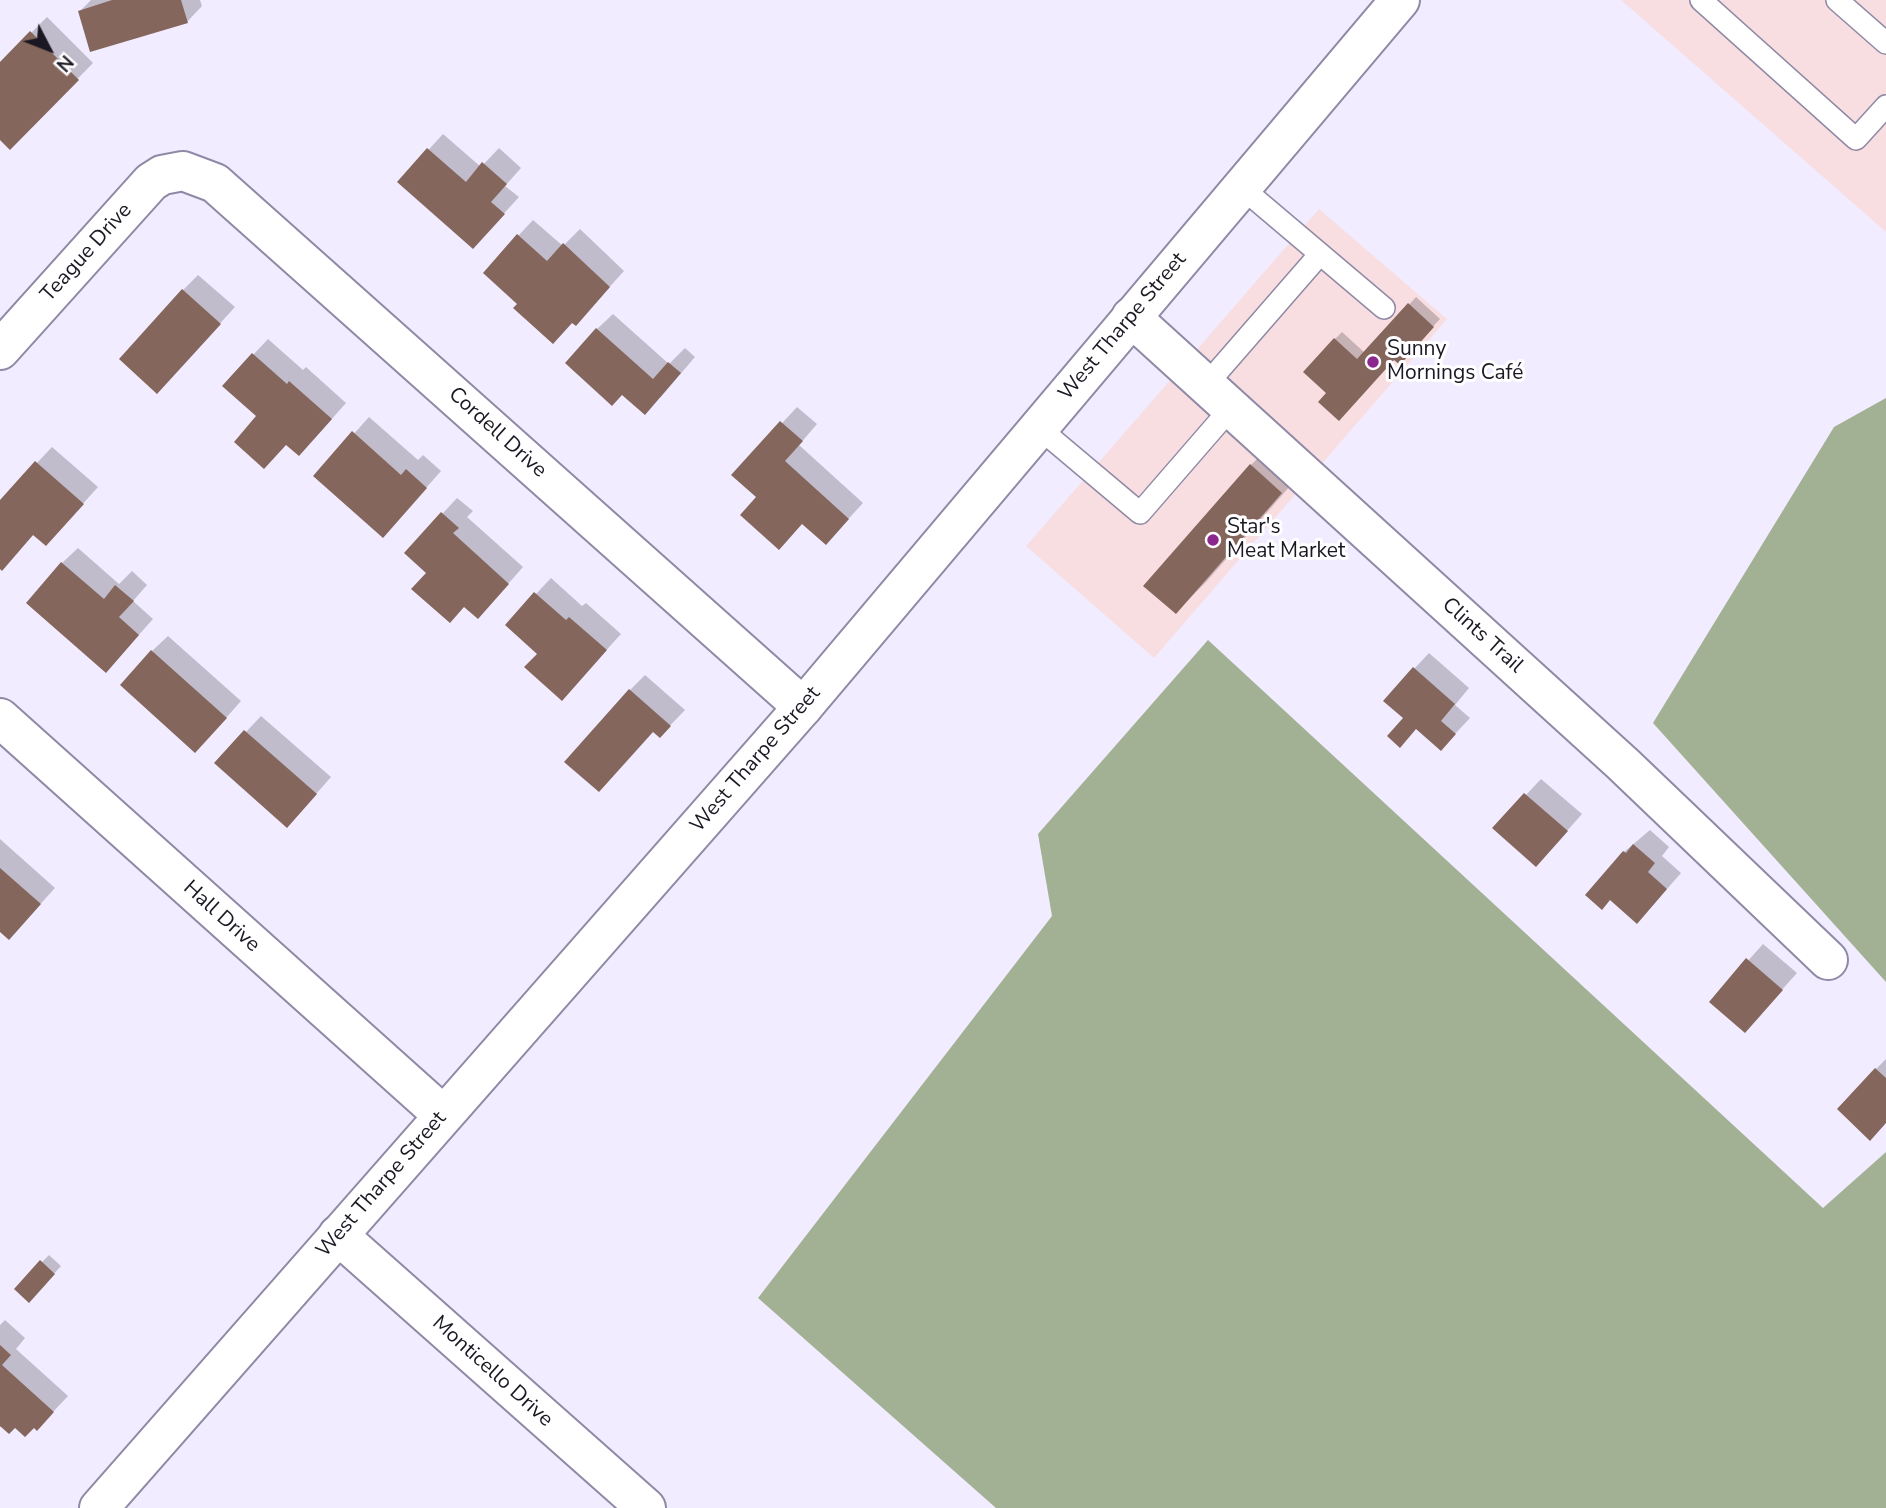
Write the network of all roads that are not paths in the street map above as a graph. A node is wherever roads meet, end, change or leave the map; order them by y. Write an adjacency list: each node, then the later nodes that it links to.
1 (1401, 0): 7 (street, West Tharpe Street)
2 (1701, 0): 5 (lane)
3 (1837, 0): 4 (lane)
4 (1886, 43)
5 (1886, 106)
6 (183, 171): 11 (street, Teague Drive); 14 (street, Cordell Drive)
7 (1241, 187): 8 (lane); 10 (street, West Tharpe Street)
8 (1320, 254): 9 (lane); 12 (lane)
9 (1384, 308)
10 (1131, 317): 12 (street, Clints Trail); 13 (street, West Tharpe Street)
11 (0, 350)
12 (1218, 396): 13 (lane); 16 (street, Clints Trail)
13 (1039, 428): 14 (street, West Tharpe Street)
14 (803, 707): 17 (street, West Tharpe Street)
15 (0, 718): 17 (street, Hall Drive)
16 (1828, 960)
17 (443, 1115): 18 (street, West Tharpe Street)
18 (338, 1235): 19 (street, West Tharpe Street); 20 (street, Monticello Drive)
19 (99, 1508)
20 (646, 1508)

